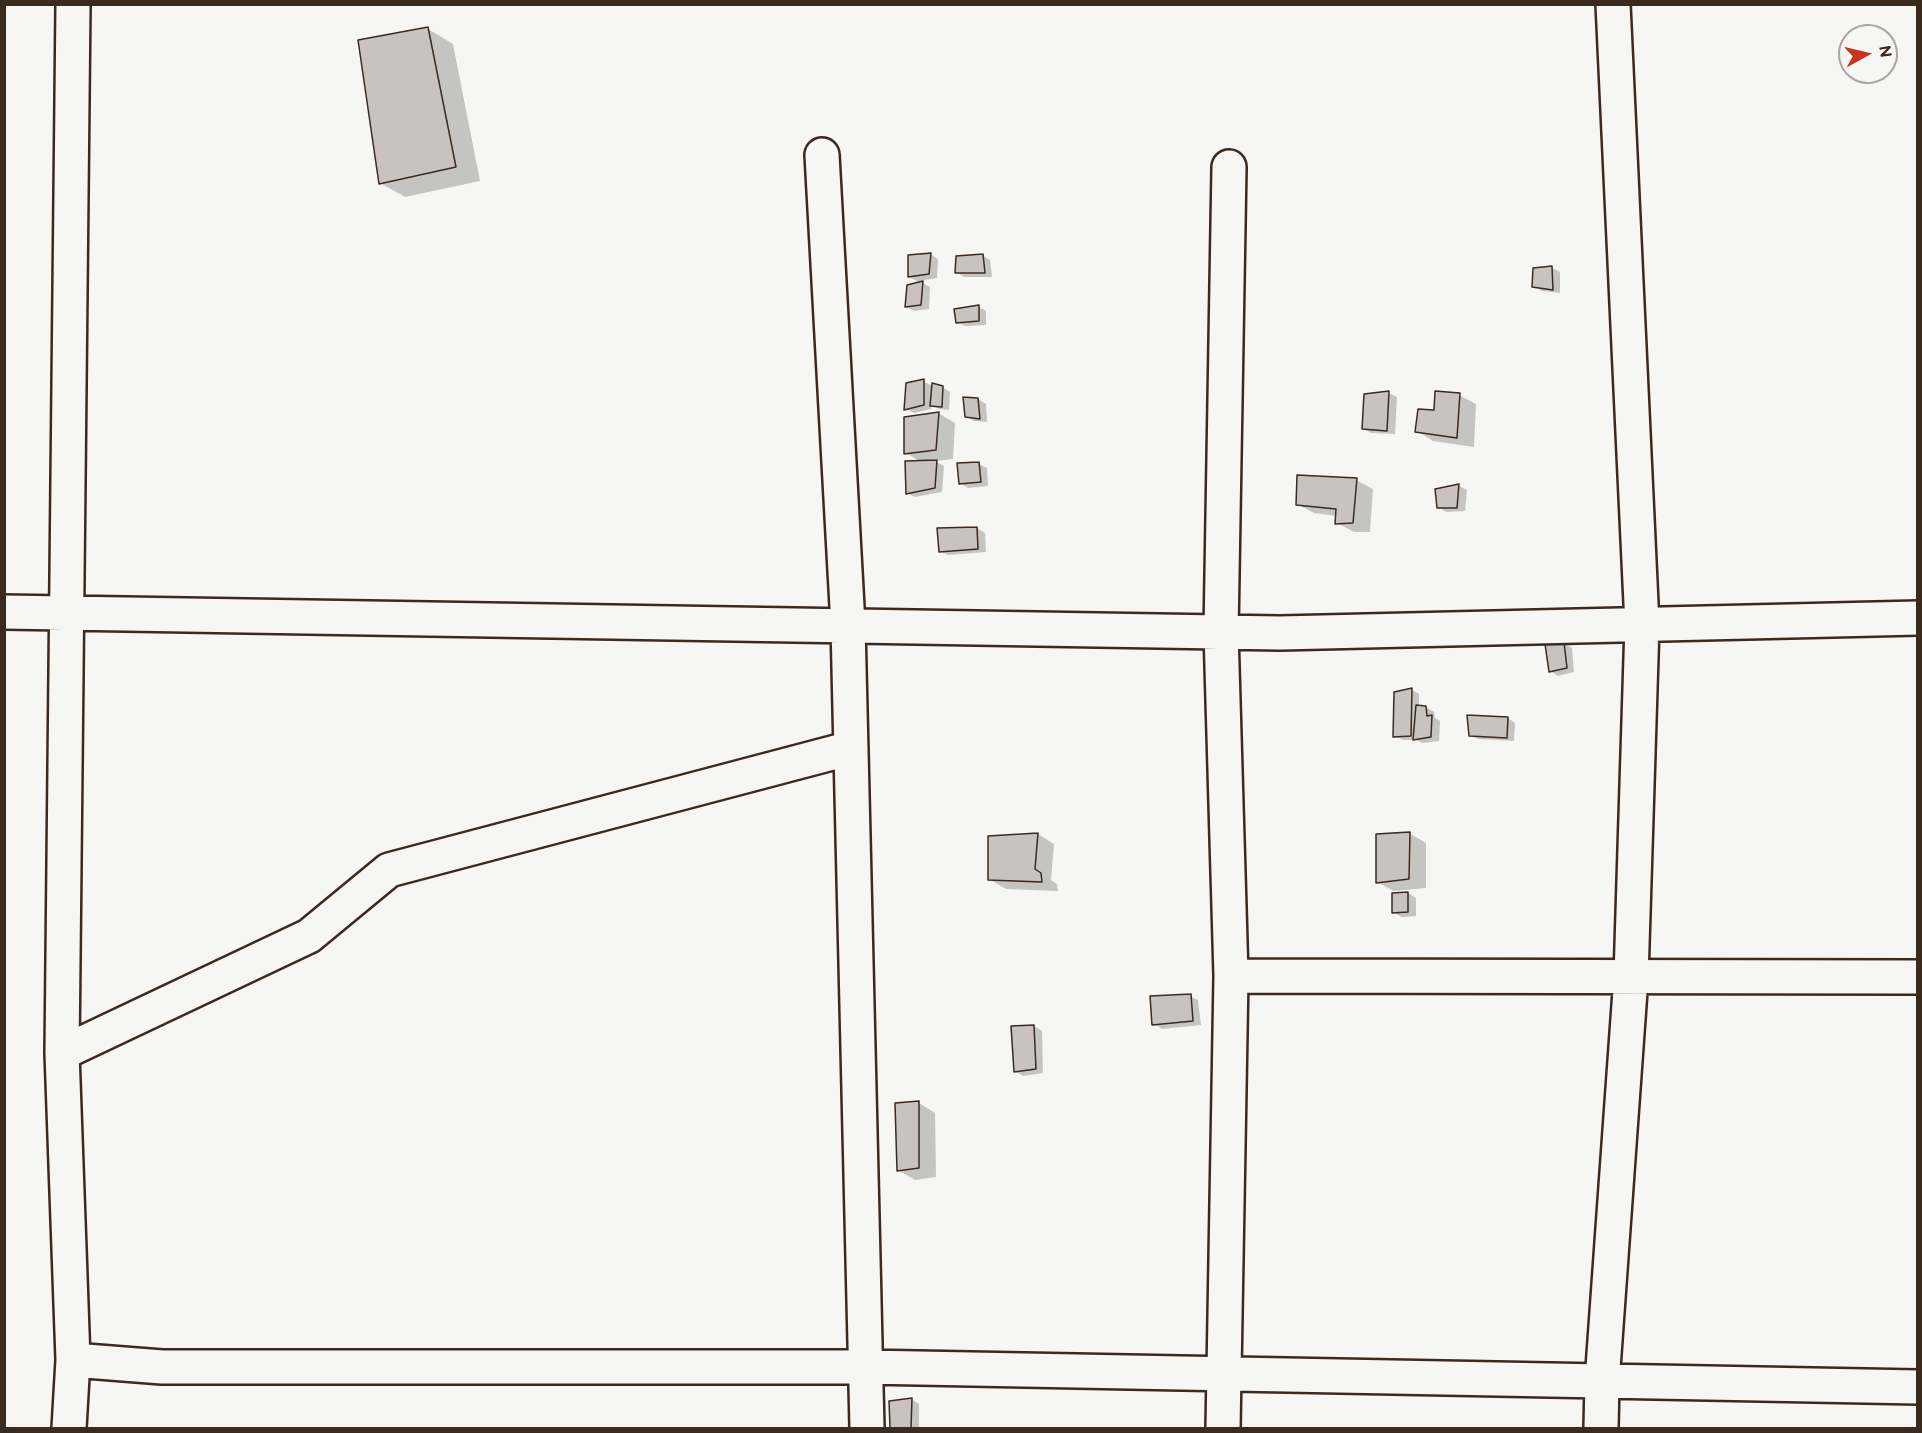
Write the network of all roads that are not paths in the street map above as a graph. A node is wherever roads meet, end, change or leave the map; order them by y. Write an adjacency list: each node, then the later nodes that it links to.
1 (73, 4): 6 (street)
2 (1613, 4): 9 (street)
3 (822, 155): 8 (street)
4 (1229, 166): 10 (street)
5 (4, 612): 6 (street)
6 (67, 612): 8 (street); 15 (street)
7 (1917, 618): 9 (street)
8 (848, 625): 10 (street); 11 (street)
9 (1642, 625): 10 (street); 13 (street)
10 (1221, 632): 12 (street)
11 (851, 748): 15 (street); 17 (street)
12 (1231, 976): 13 (street); 18 (street)
13 (1631, 977): 14 (street); 19 (street)
14 (1917, 977)
15 (62, 1053): 16 (street)
16 (73, 1360): 17 (street); 21 (street)
17 (866, 1367): 18 (street); 22 (street)
18 (1224, 1374): 19 (street); 23 (street)
19 (1602, 1382): 20 (street); 24 (street)
20 (1917, 1387)
21 (69, 1428)
22 (867, 1428)
23 (1223, 1428)
24 (1601, 1428)

